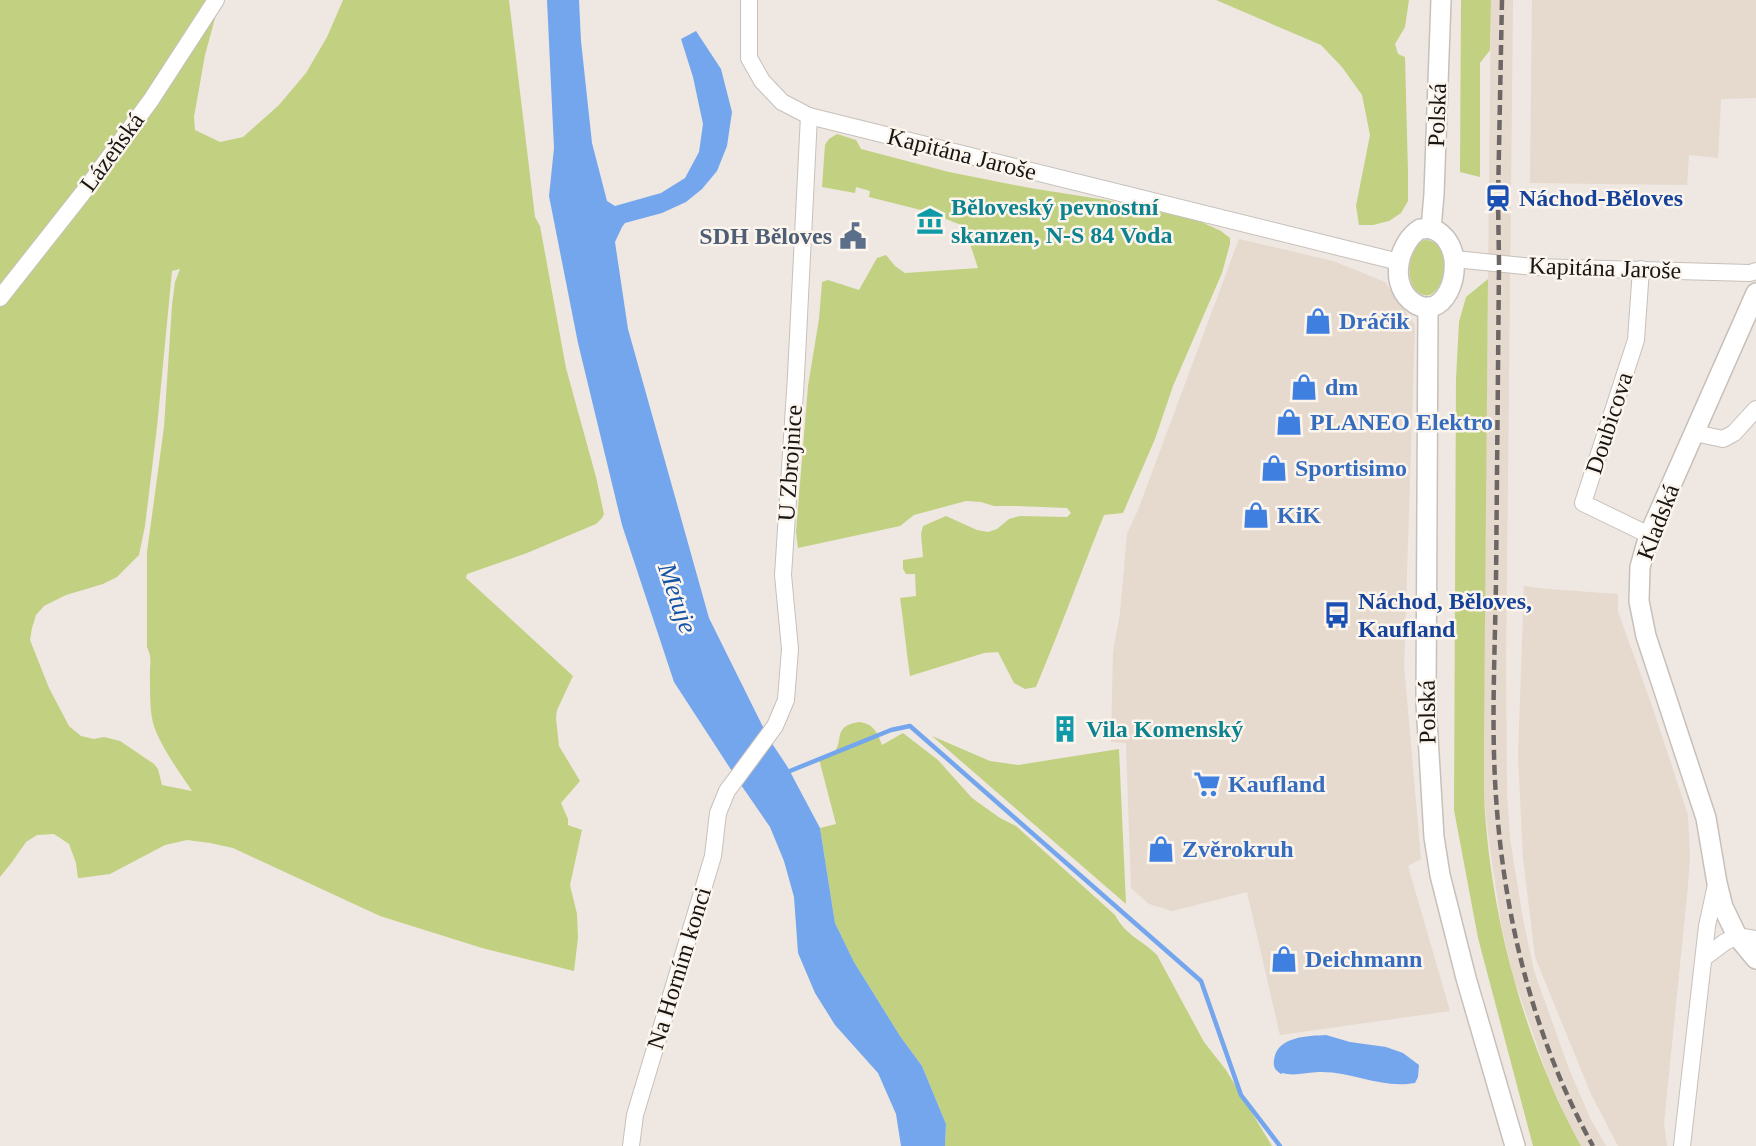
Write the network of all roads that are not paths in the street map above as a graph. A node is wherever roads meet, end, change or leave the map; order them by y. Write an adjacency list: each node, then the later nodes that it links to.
1 (216, 0): 11 (street, Lázeňská)
2 (749, 0): 4 (street, Kapitána Jaroše)
3 (1441, 0): 5 (main road, Polská)
4 (809, 116): 7 (street, Kapitána Jaroše); 16 (street, U Zbrojnice)
5 (1431, 229): 6 (main road); 7 (main road)
6 (1455, 259): 8 (street, Kapitána Jaroše); 12 (main road)
7 (1399, 262): 12 (main road)
8 (1641, 270): 9 (street, Kapitána Jaroše); 15 (street, Doubicova)
9 (1756, 271)
10 (1756, 293): 14 (main road, Kladská)
11 (0, 298)
12 (1428, 307): 22 (main road, Polská)
13 (1756, 409): 14 (street)
14 (1695, 433): 15 (main road, Kladská)
15 (1649, 536): 17 (main road, Kladská)
16 (727, 791): 21 (street, Na Horním konci)
17 (1717, 883): 18 (main road, Kladská); 19 (street, Kladská)
18 (1747, 937): 19 (street); 20 (main road, Kladská)
19 (1705, 957): 23 (street, Kladská)
20 (1756, 959)
21 (631, 1146)
22 (1514, 1146)
23 (1682, 1146)

